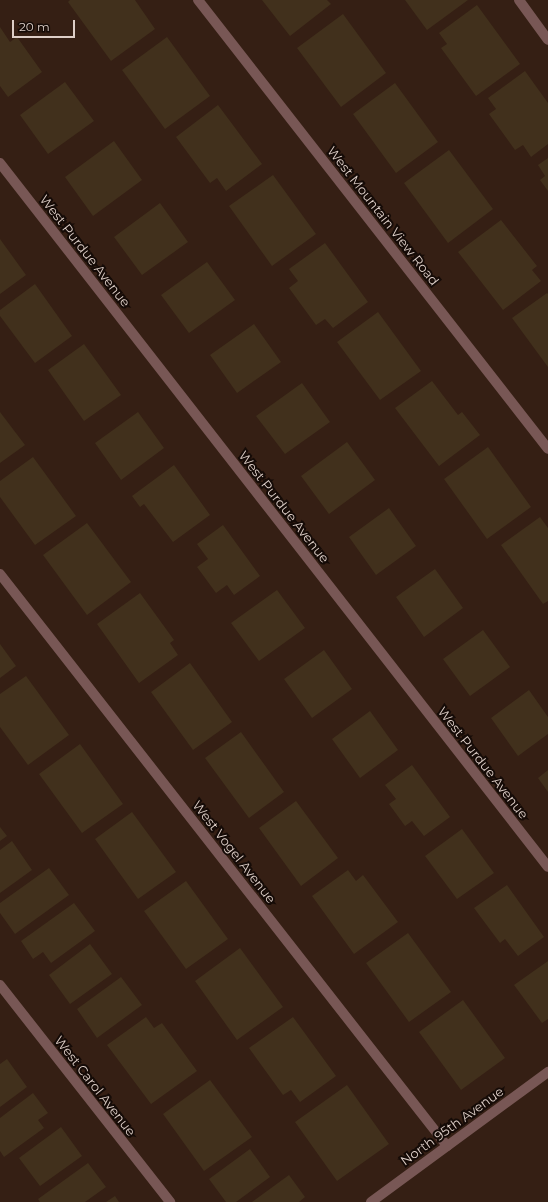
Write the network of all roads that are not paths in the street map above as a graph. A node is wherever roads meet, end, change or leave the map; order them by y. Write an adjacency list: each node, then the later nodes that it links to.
1 (198, 0): 5 (street, West Mountain View Road)
2 (519, 0): 3 (street)
3 (548, 40)
4 (0, 163): 7 (street, West Purdue Avenue)
5 (548, 449)
6 (0, 574): 10 (street, West Vogel Avenue)
7 (548, 868)
8 (0, 985): 11 (street, West Carol Avenue)
9 (548, 1072): 10 (street, North 95th Avenue)
10 (447, 1146): 12 (street, North 95th Avenue)
11 (170, 1202)
12 (372, 1202)

